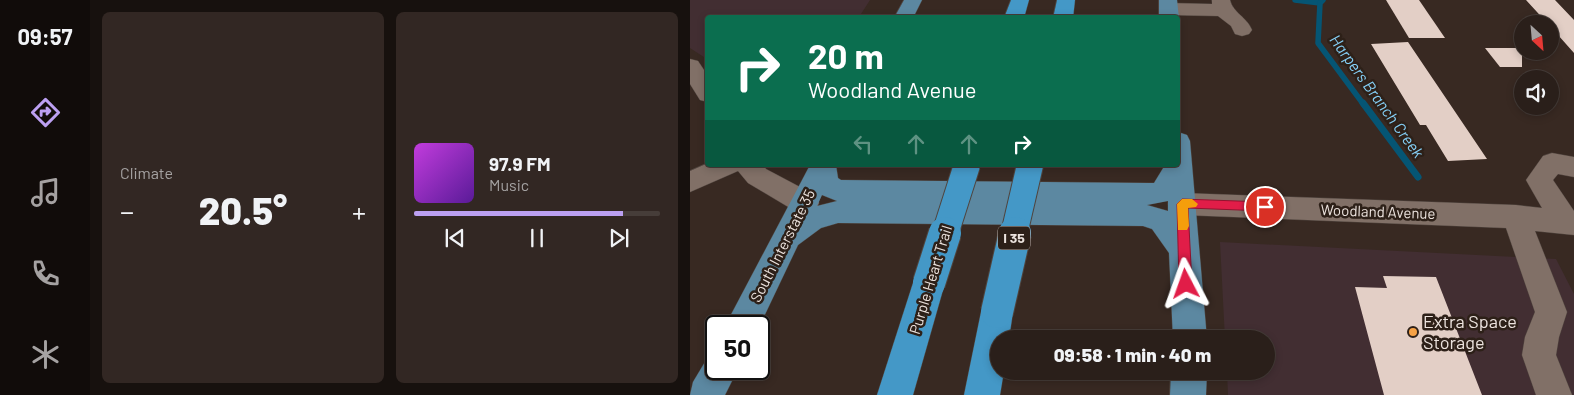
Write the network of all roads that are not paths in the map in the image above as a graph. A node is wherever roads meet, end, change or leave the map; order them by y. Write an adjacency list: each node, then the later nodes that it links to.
1 (912, 0): 6 (main road)
2 (1020, 0): 7 (highway)
3 (1066, 0): 8 (highway)
4 (1222, 5): 5 (street); 9 (street)
5 (1169, 9)
6 (904, 15)
7 (1015, 15)
8 (1064, 15)
9 (1242, 30)
10 (724, 167): 19 (street)
11 (749, 167): 20 (street)
12 (822, 167): 16 (main road)
13 (822, 167): 20 (main road, South Interstate 35)
14 (966, 167): 31 (highway, Purple Heart Trail, bridge)
15 (1030, 167): 32 (highway, I 35, bridge)
16 (1172, 167)
17 (1179, 167): 21 (main road)
18 (1574, 167): 23 (street)
19 (690, 182)
20 (805, 203): 24 (main road, South Interstate 35)
21 (1182, 204): 22 (street, Woodland Avenue); 25 (main road)
22 (1516, 218): 23 (street, Woodland Avenue); 34 (street)
23 (1570, 222)
24 (788, 236): 25 (main road); 26 (main road, South Interstate 35)
25 (1183, 248): 27 (main road)
26 (748, 315)
27 (1189, 330)
28 (714, 380): 30 (main road)
29 (1189, 380): 33 (main road)
30 (706, 395)
31 (895, 395)
32 (982, 395)
33 (1188, 395)
34 (1554, 395)

